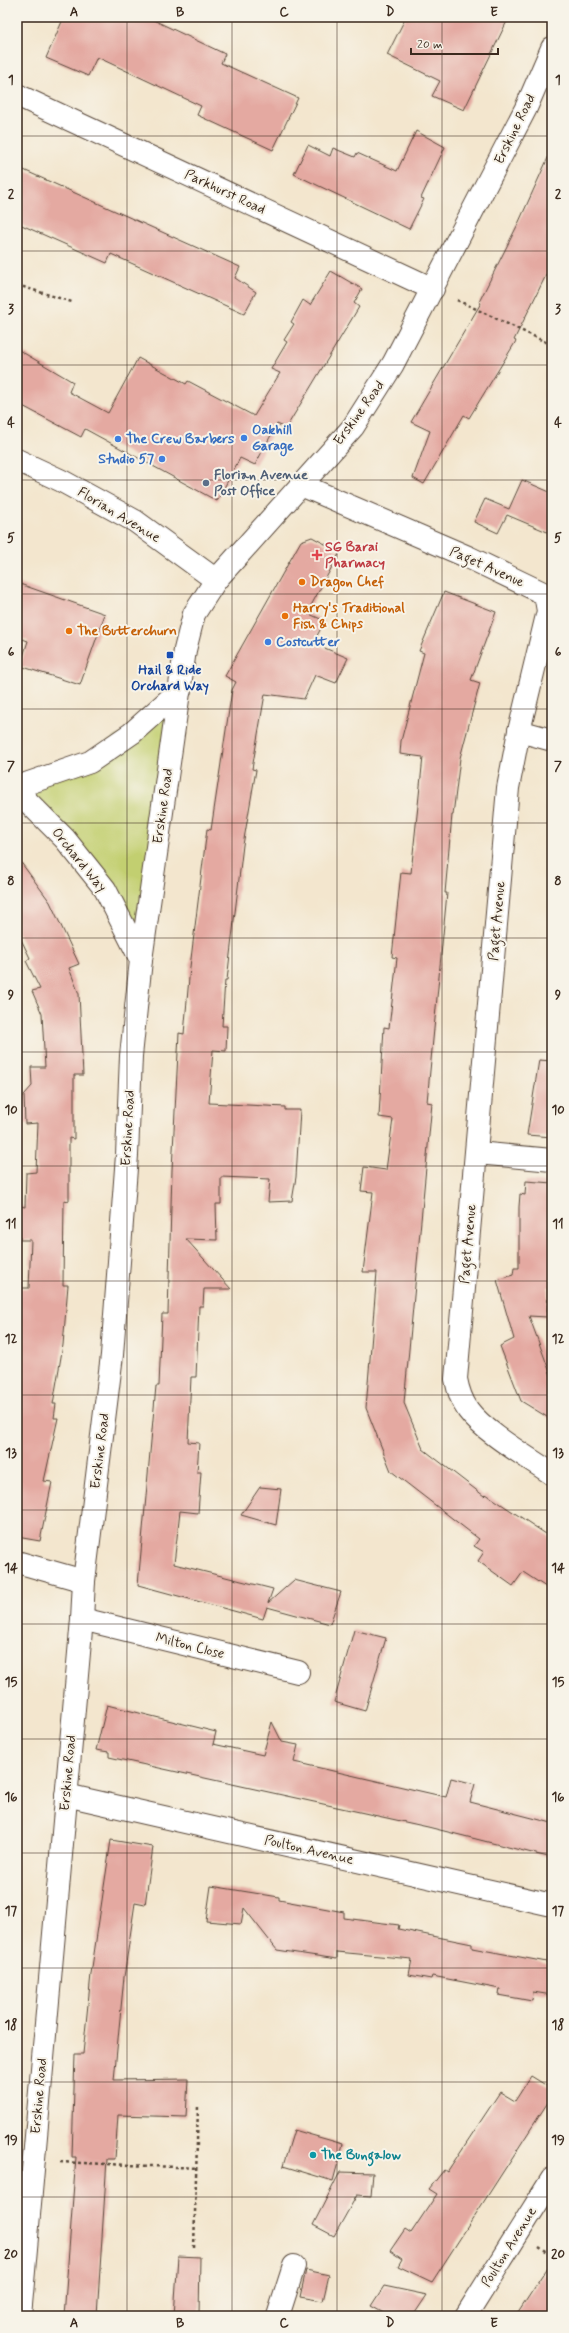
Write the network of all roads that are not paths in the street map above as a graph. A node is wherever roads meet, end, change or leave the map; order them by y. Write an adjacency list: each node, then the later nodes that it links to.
1 (552, 48): 3 (street, Erskine Road)
2 (17, 96): 3 (street, Parkhurst Road)
3 (433, 289): 5 (street, Erskine Road)
4 (17, 460): 6 (street, Florian Avenue)
5 (301, 486): 6 (street, Erskine Road); 8 (street, Paget Avenue)
6 (216, 580): 7 (street, Erskine Road)
7 (180, 690): 10 (street); 12 (street, Erskine Road)
8 (519, 731): 9 (street); 13 (street, Paget Avenue)
9 (552, 740)
10 (17, 787)
11 (17, 791): 12 (street, Orchard Way)
12 (141, 960): 17 (street, Erskine Road)
13 (477, 1153): 14 (street); 15 (street, Paget Avenue)
14 (552, 1160)
15 (552, 1474)
16 (17, 1562): 17 (street)
17 (84, 1581): 18 (street, Erskine Road)
18 (82, 1619): 19 (street, Milton Close); 20 (street, Erskine Road)
19 (298, 1672)
20 (66, 1795): 21 (street, Poulton Avenue); 23 (street, Erskine Road)
21 (552, 1905)
22 (552, 2179): 27 (street, Poulton Avenue)
23 (22, 2240): 25 (street, Erskine Road)
24 (294, 2266): 26 (street)
25 (20, 2316)
26 (278, 2316)
27 (466, 2316)

